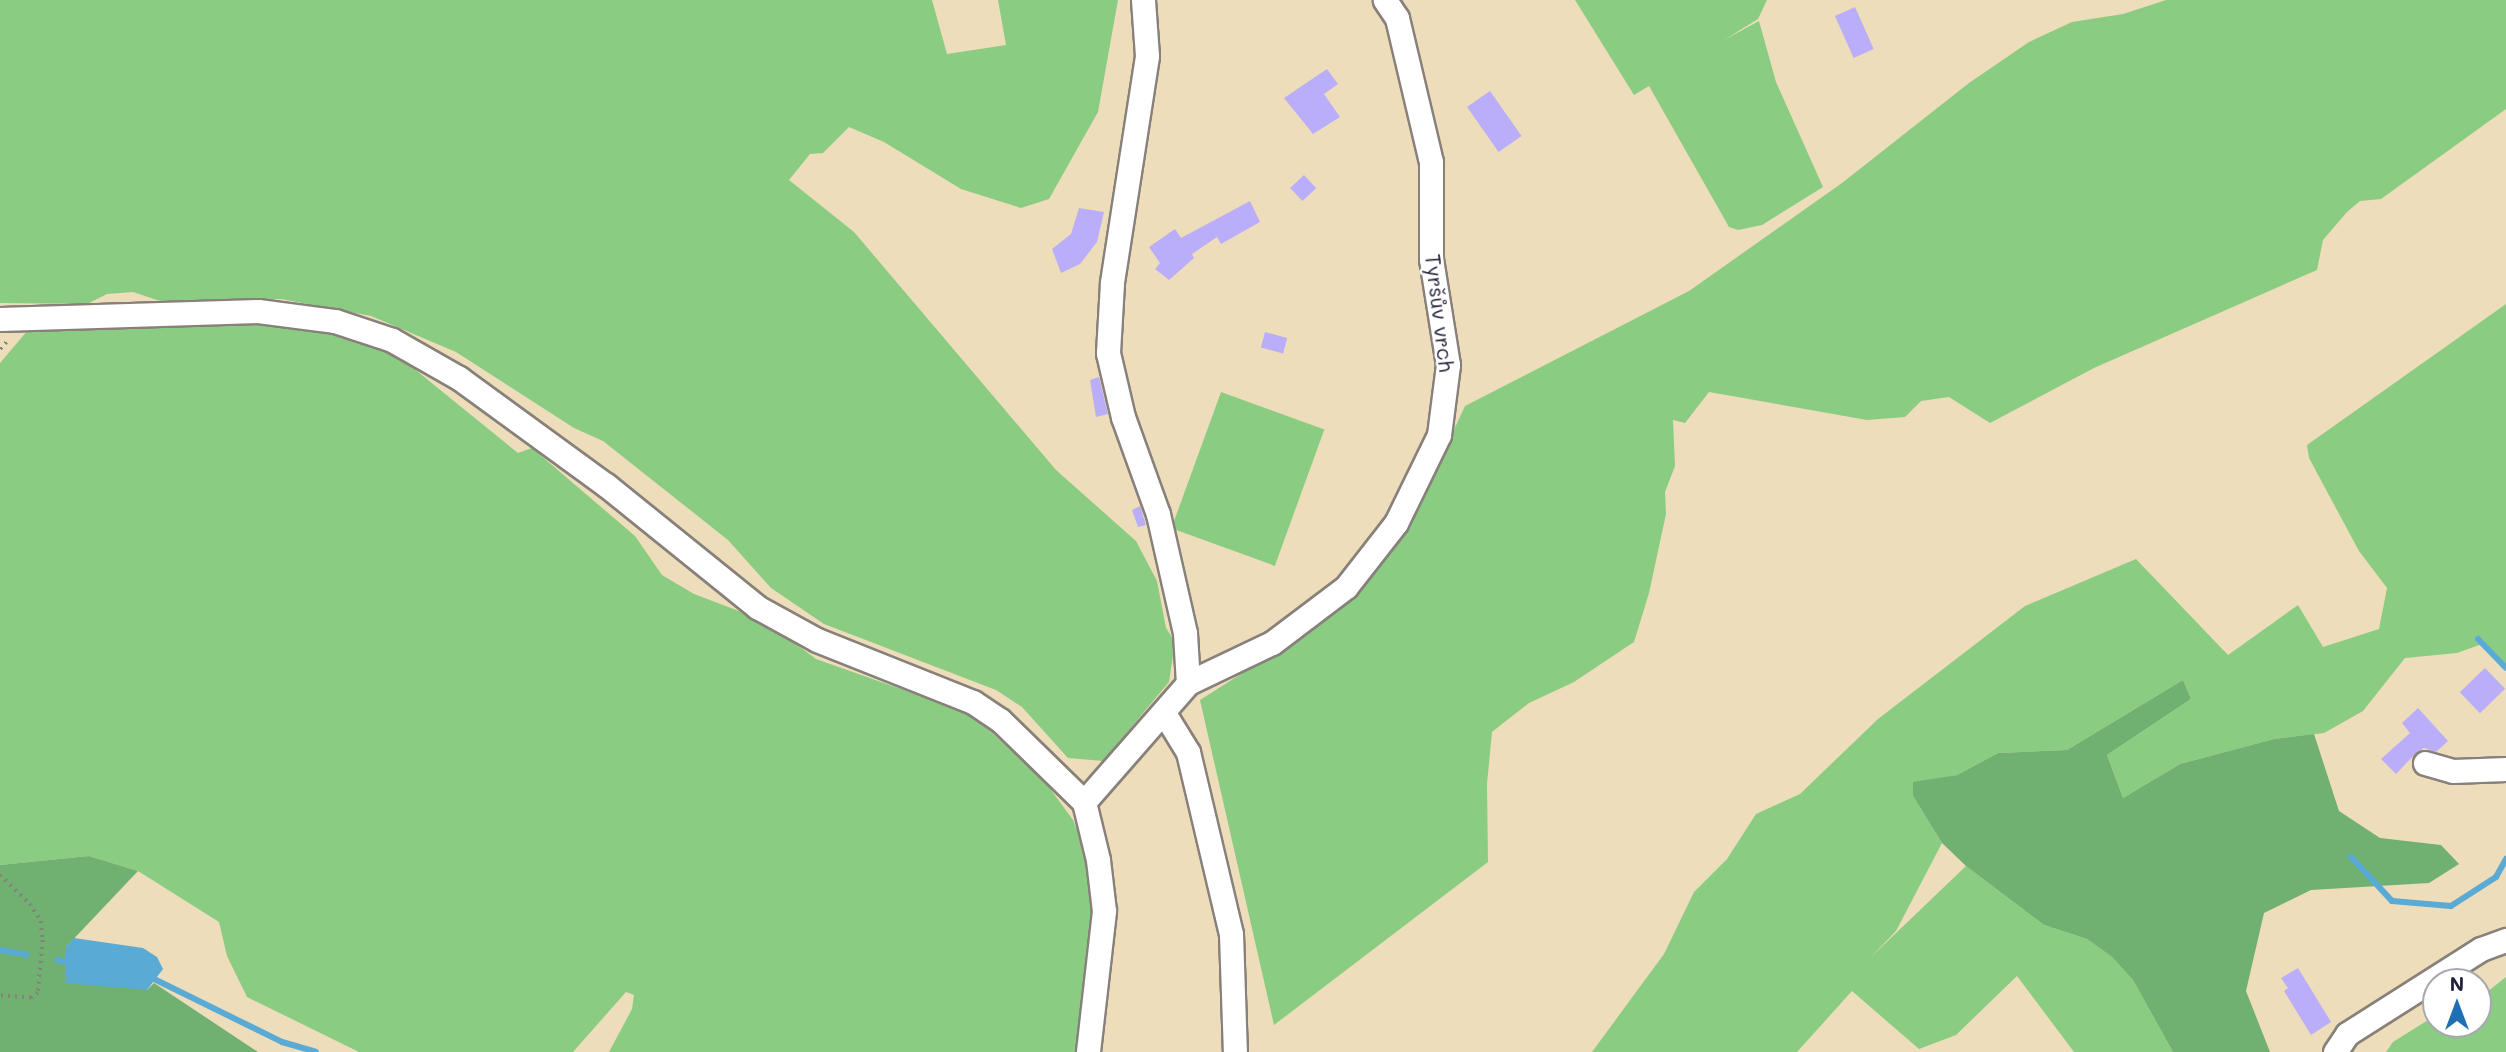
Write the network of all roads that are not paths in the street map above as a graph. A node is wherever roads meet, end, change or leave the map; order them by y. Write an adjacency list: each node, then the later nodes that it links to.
1 (1143, 0): 4 (street)
2 (1385, 0): 4 (street, Tyršův vrch)
3 (0, 319): 8 (street)
4 (1188, 683): 5 (street, Tyršův vrch)
5 (1164, 713): 8 (street, Tyršův vrch); 11 (street)
6 (2425, 763): 7 (street)
7 (2506, 769)
8 (1084, 802): 10 (street)
9 (2506, 940): 12 (street)
10 (1088, 1052)
11 (1235, 1052)
12 (2335, 1052)

